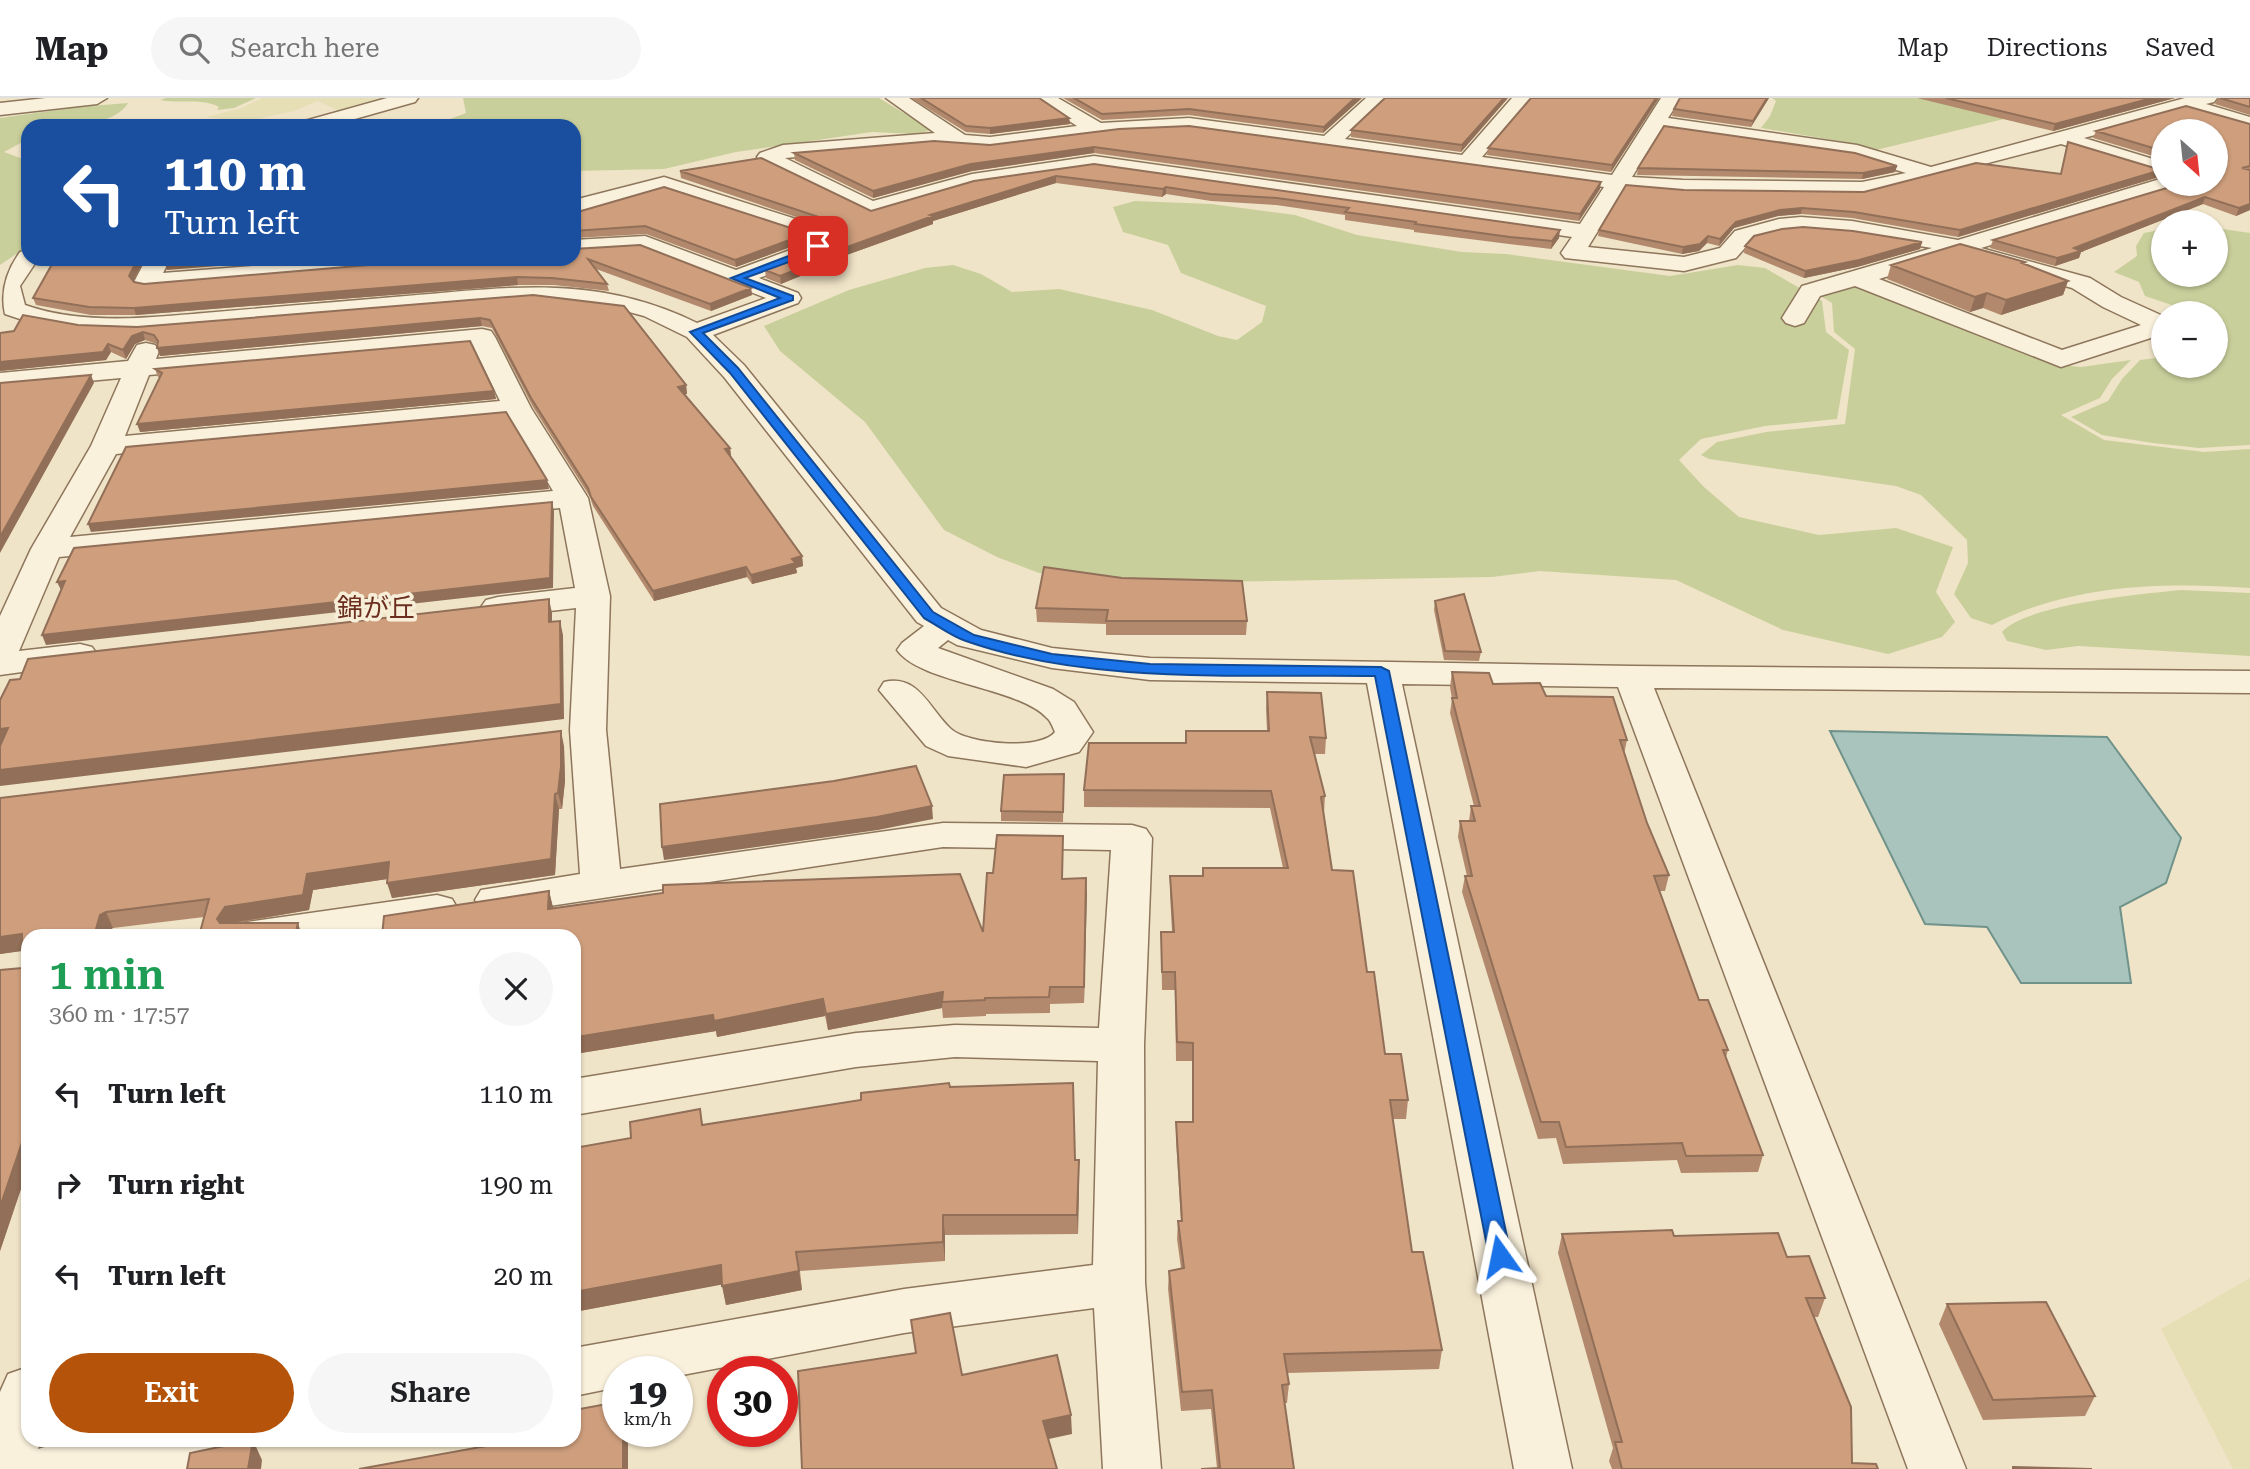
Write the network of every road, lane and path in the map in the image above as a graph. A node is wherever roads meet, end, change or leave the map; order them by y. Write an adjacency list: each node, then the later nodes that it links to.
1 (97, 98): 8 (street)
2 (408, 98): 12 (street)
3 (896, 98): 19 (street)
4 (1044, 98): 16 (street)
5 (1377, 98): 20 (street)
6 (1522, 98): 21 (street)
7 (1671, 98): 13 (street)
8 (38, 100): 11 (street)
9 (2197, 102): 14 (street); 18 (street)
10 (1214, 104): 15 (street)
11 (1, 109)
12 (333, 119)
13 (1657, 122): 23 (street); 25 (street)
14 (2250, 122)
15 (1189, 124): 16 (street); 17 (street)
16 (1098, 130): 19 (street)
17 (1252, 133): 20 (street); 24 (street)
18 (2063, 138): 22 (street); 23 (street)
19 (959, 140): 29 (street)
20 (1330, 142): 21 (street)
21 (1469, 160): 25 (street)
22 (2151, 165)
23 (1932, 173): 26 (street)
24 (1200, 176): 29 (street); 32 (street)
25 (1618, 182): 26 (street); 32 (street)
26 (1862, 189): 30 (street)
27 (2151, 189): 34 (street)
28 (581, 205): 31 (street)
29 (871, 209): 31 (street)
30 (1852, 228): 32 (street); 34 (street)
31 (813, 232): 38 (street)
32 (1585, 232)
33 (581, 247): 38 (street)
34 (1957, 247): 39 (street); 41 (street)
35 (22, 266): 42 (street)
36 (154, 266): 37 (street)
37 (303, 266)
38 (736, 278): 44 (street)
39 (1856, 278): 40 (street); 43 (street)
40 (1795, 318)
41 (2151, 320)
42 (160, 324): 44 (street); 45 (street)
43 (2151, 330)
44 (696, 332): 53 (street)
45 (137, 369): 46 (street); 47 (street); 48 (street)
46 (0, 381)
47 (517, 408): 48 (street); 49 (street)
48 (106, 446): 50 (street)
49 (573, 498): 50 (street); 51 (street)
50 (47, 549): 55 (street)
51 (593, 596): 52 (street); 61 (street)
52 (469, 610)
53 (947, 625): 57 (street); 60 (street)
54 (110, 651): 56 (street)
55 (0, 654)
56 (0, 664)
57 (1381, 671): 58 (street); 72 (street)
58 (1632, 677): 59 (street); 73 (street)
59 (2250, 682)
60 (897, 690)
61 (601, 885): 62 (street); 63 (street)
62 (296, 929)
63 (1121, 1045): 64 (street); 65 (street)
64 (581, 1096)
65 (1119, 1283): 66 (street); 71 (street)
66 (581, 1371)
67 (21, 1413): 69 (street)
68 (171, 1447): 70 (street)
69 (3, 1469)
70 (54, 1469)
71 (1132, 1469)
72 (1543, 1469)
73 (1937, 1469)

